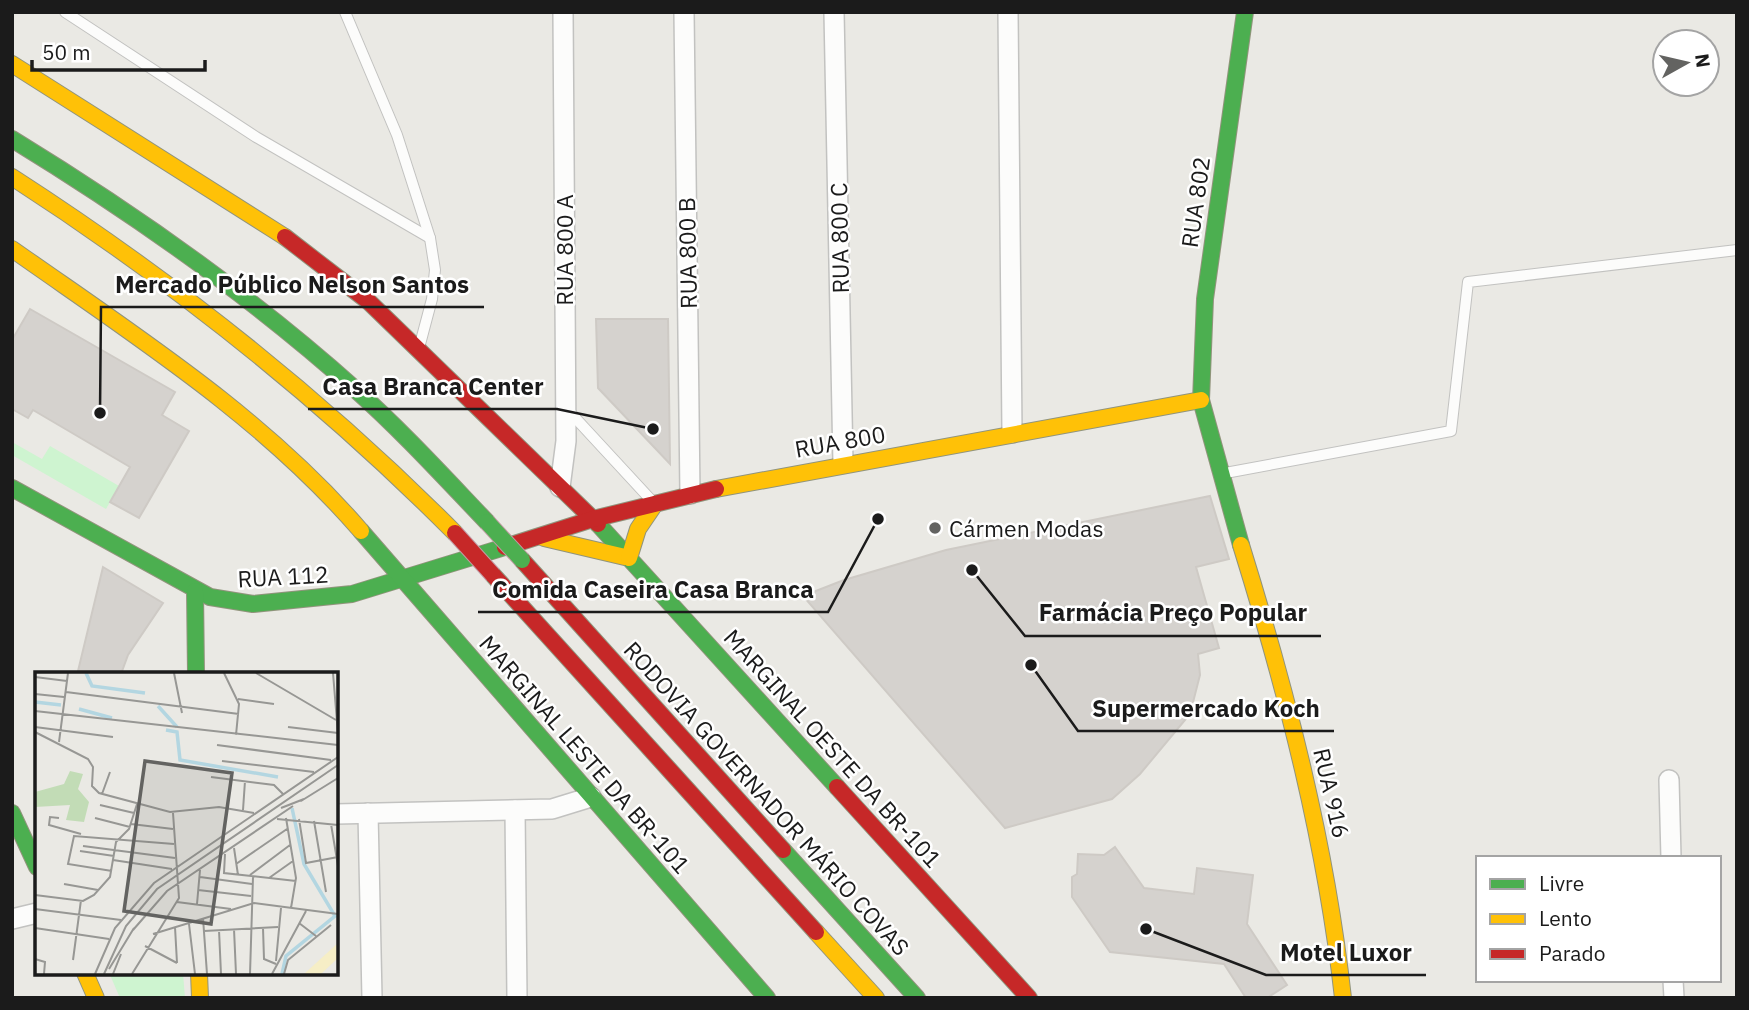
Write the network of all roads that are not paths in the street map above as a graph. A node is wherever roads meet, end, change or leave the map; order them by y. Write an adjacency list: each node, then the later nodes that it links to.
1 (65, 12): 11 (lane)
2 (345, 12): 11 (lane)
3 (563, 12): 16 (street, RUA 800 A)
4 (684, 12): 21 (street, RUA 800 B)
5 (834, 12): 18 (street, RUA 800 C)
6 (1008, 12): 17 (street)
7 (1245, 12): 15 (main road, RUA 802)
8 (12, 64): 14 (main road, MARGINAL OESTE DA BR-101)
9 (12, 139): 49 (main road, RODOVIA GOVERNADOR MÁRIO COVAS, bridge)
10 (12, 177): 48 (main road, bridge)
11 (430, 238): 14 (lane)
12 (12, 250): 28 (main road, MARGINAL LESTE DA BR-101)
13 (1737, 250): 19 (lane)
14 (418, 348): 22 (main road, MARGINAL OESTE DA BR-101)
15 (1201, 400): 17 (main road, RUA 800); 19 (main road, RUA 916)
16 (565, 405): 22 (street, RUA 800 A); 23 (lane)
17 (1012, 433): 18 (main road, RUA 800)
18 (843, 463): 21 (main road, RUA 800)
19 (1219, 474): 51 (main road, RUA 916)
20 (12, 488): 29 (main road, RUA 112)
21 (690, 494): 23 (main road, RUA 800)
22 (555, 501): 24 (main road, MARGINAL OESTE DA BR-101); 25 (main road)
23 (654, 504): 24 (main road, RUA 800); 27 (main road)
24 (593, 519): 25 (main road, RUA 800); 27 (main road, MARGINAL OESTE DA BR-101)
25 (535, 538): 26 (main road, RUA 800); 27 (main road)
26 (494, 551): 28 (main road, RUA 112)
27 (629, 558): 50 (main road, MARGINAL OESTE DA BR-101)
28 (405, 580): 29 (main road, RUA 112); 32 (main road, MARGINAL LESTE DA BR-101)
29 (195, 591): 30 (main road)
30 (196, 672)
31 (1669, 780): 37 (street)
32 (592, 797): 33 (street); 47 (main road, MARGINAL LESTE DA BR-101)
33 (515, 810): 35 (street); 46 (street)
34 (12, 813): 38 (main road)
35 (368, 813): 36 (street); 45 (street)
36 (338, 814)
37 (1671, 856)
38 (35, 863)
39 (35, 913): 40 (street)
40 (12, 919)
41 (86, 975): 43 (main road)
42 (200, 975): 44 (main road)
43 (96, 998)
44 (200, 998)
45 (372, 998)
46 (517, 998)
47 (767, 998)
48 (876, 998)
49 (916, 998)
50 (1029, 998)
51 (1343, 998)

